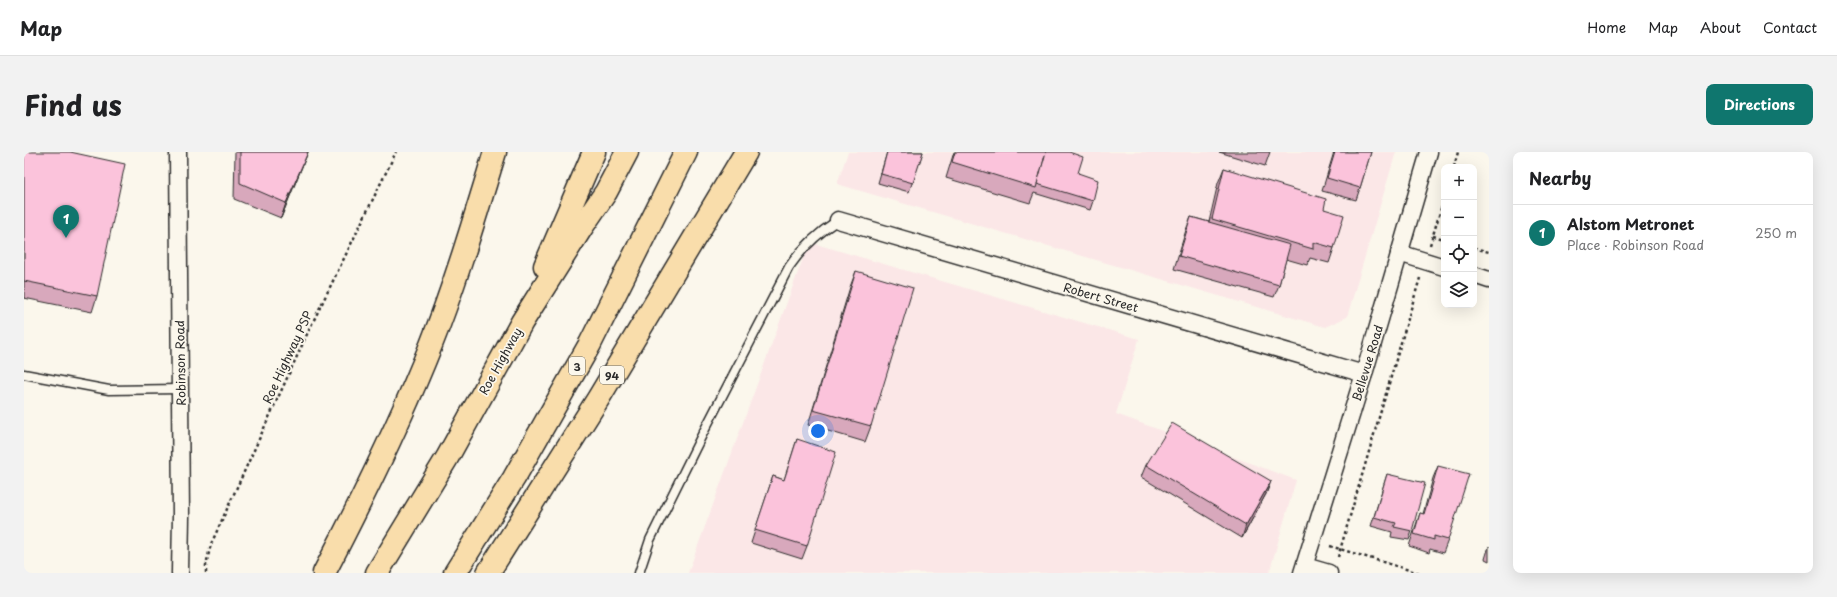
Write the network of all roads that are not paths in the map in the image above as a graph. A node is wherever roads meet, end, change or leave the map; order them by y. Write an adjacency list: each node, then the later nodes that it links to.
1 (178, 152): 16 (street, Robinson Road)
2 (495, 152): 20 (highway)
3 (594, 152): 13 (highway)
4 (627, 152): 13 (highway, Roe Highway)
5 (686, 152): 22 (highway, 3)
6 (746, 152): 23 (highway, 94)
7 (1429, 152): 9 (street, Bellevue Road)
8 (838, 220): 15 (street, Robert Street); 24 (lane)
9 (1399, 254): 10 (street); 15 (street, Bellevue Road)
10 (1441, 266)
11 (1477, 276): 12 (street)
12 (1489, 280)
13 (522, 322): 21 (highway, Roe Highway)
14 (24, 374): 16 (lane)
15 (1364, 374): 18 (street, Bellevue Road)
16 (180, 389): 19 (street, Robinson Road)
17 (1333, 567): 18 (street)
18 (1304, 569)
19 (180, 573)
20 (324, 573)
21 (377, 573)
22 (455, 573)
23 (488, 573)
24 (639, 573)

